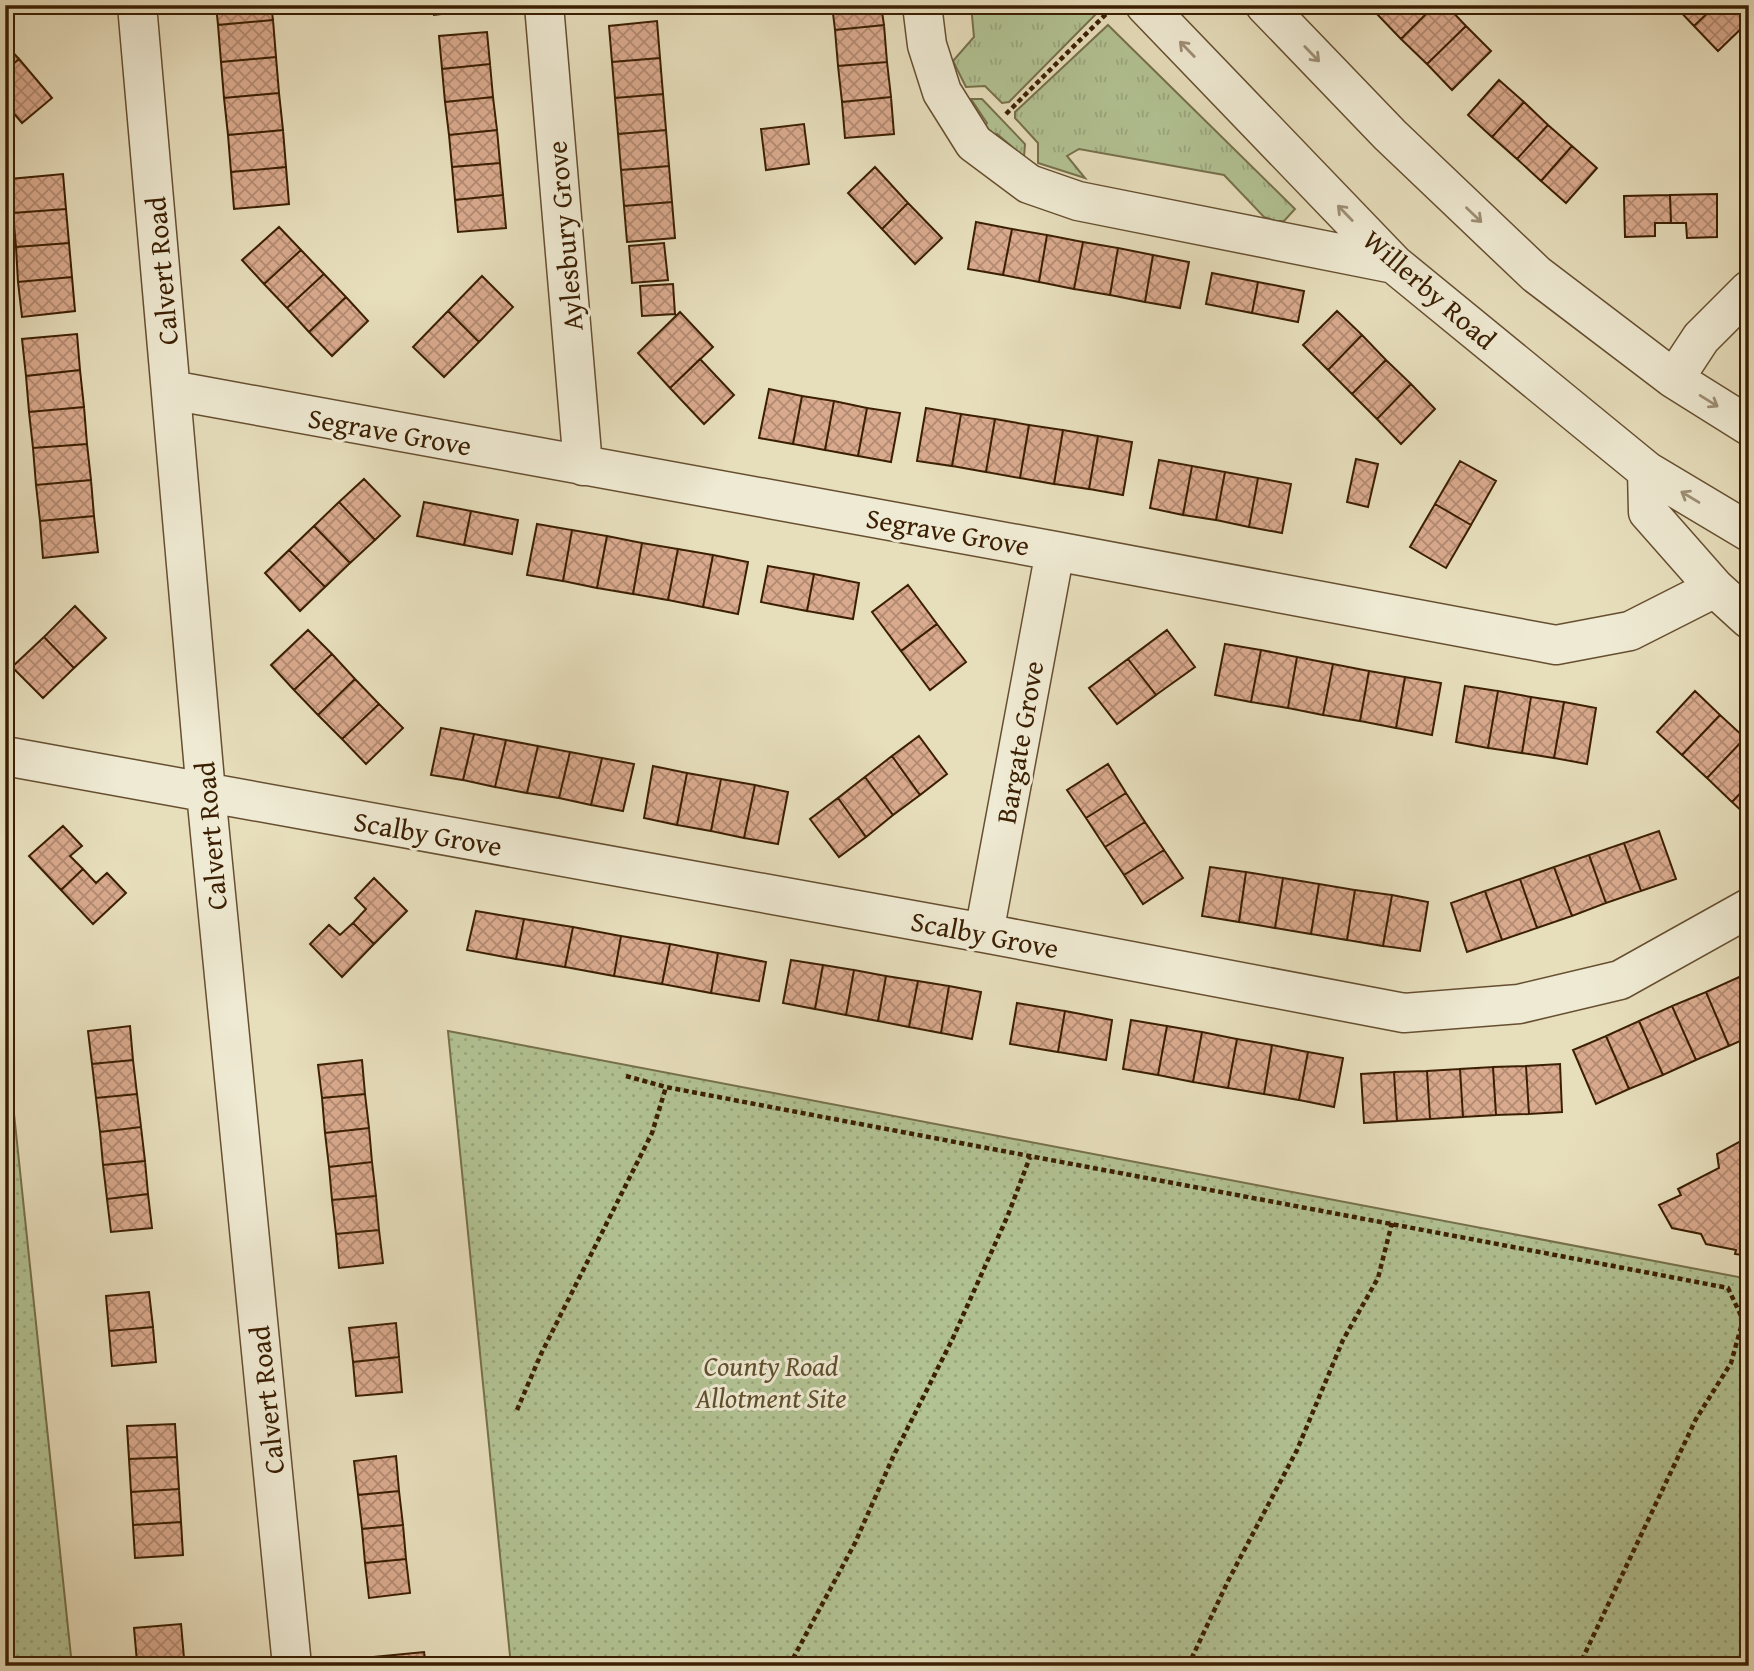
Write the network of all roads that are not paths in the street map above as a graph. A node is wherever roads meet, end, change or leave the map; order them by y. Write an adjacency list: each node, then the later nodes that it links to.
1 (137, 5): 9 (street, Calvert Road)
2 (544, 5): 11 (street, Aylesbury Grove)
3 (922, 5): 6 (street)
4 (1144, 5): 6 (street, Willerby Road, one-way to 4)
5 (1265, 5): 8 (street, one-way to 8)
6 (1394, 264): 12 (street, Willerby Road)
7 (1749, 290): 8 (street)
8 (1674, 379): 10 (street, one-way to 10)
9 (171, 390): 11 (street, Segrave Grove); 18 (street, Calvert Road)
10 (1749, 426)
11 (583, 466): 14 (street, Segrave Grove)
12 (1647, 471): 13 (street, Willerby Road, one-way to 12); 15 (street)
13 (1749, 532)
14 (1055, 551): 15 (street, Segrave Grove); 20 (street, Bargate Grove)
15 (1715, 588): 16 (street)
16 (1749, 619)
17 (5, 756): 18 (street, Scalby Grove)
18 (206, 793): 20 (street, Scalby Grove); 21 (street, Calvert Road)
19 (1749, 908): 20 (street, Scalby Grove)
20 (984, 933)
21 (292, 1666)

